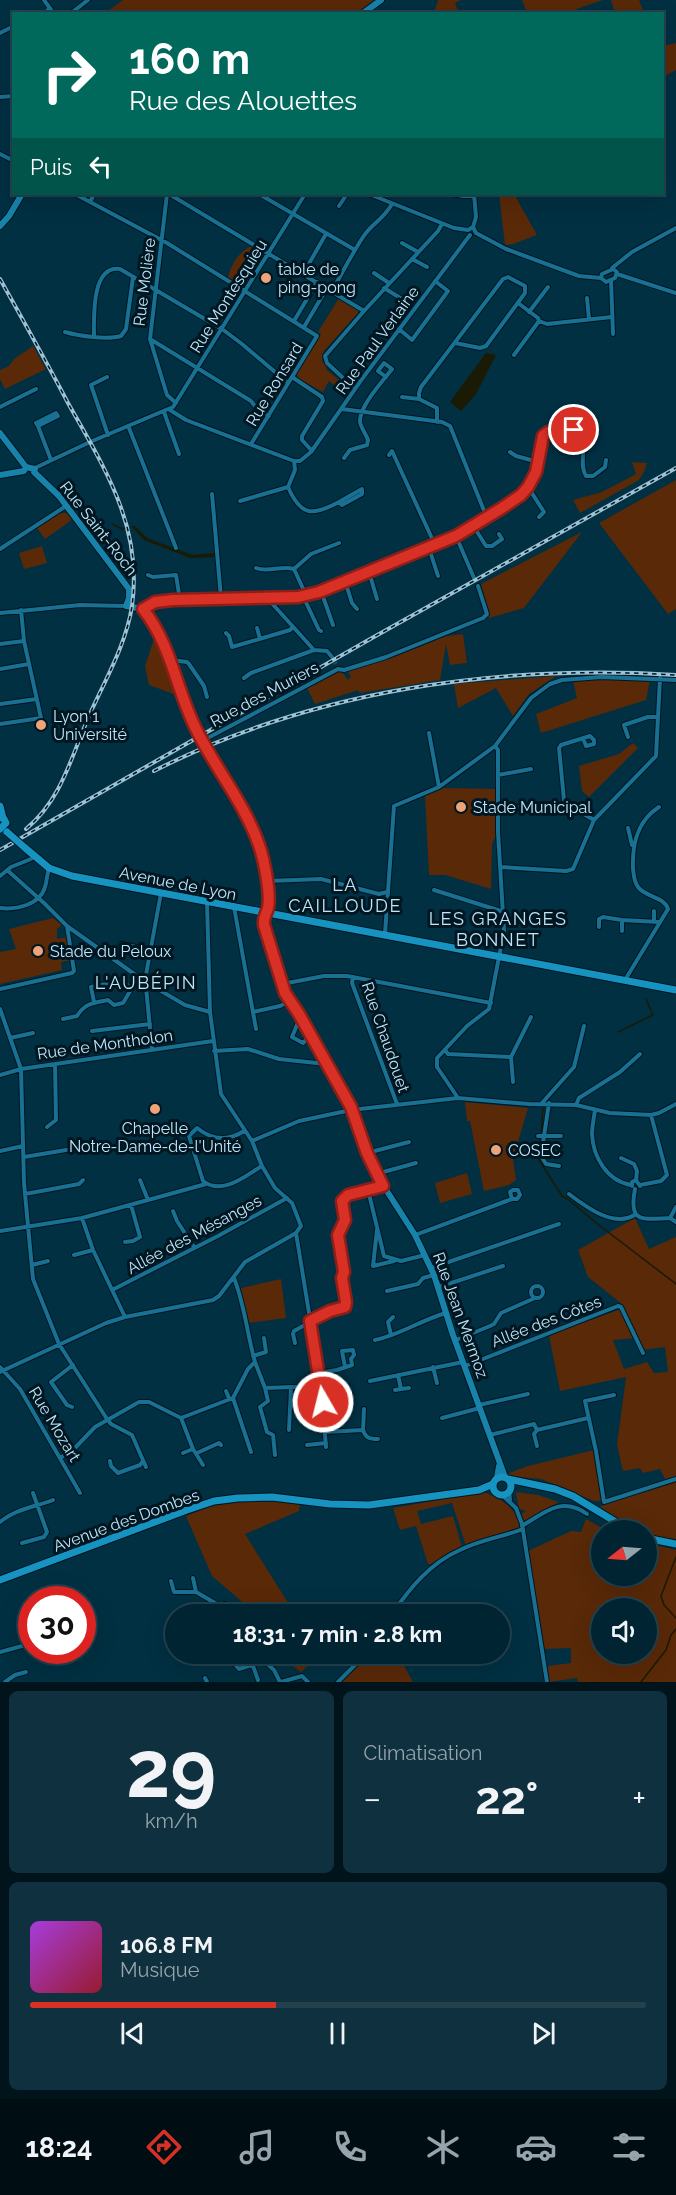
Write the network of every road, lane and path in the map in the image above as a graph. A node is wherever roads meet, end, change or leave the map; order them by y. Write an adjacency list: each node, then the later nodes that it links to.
1 (44, 0): 4 (street)
2 (88, 0): 7 (street)
3 (381, 0): 8 (street)
4 (51, 8): 5 (street); 6 (street)
5 (46, 12)
6 (53, 12)
7 (72, 12)
8 (365, 12)
9 (0, 91): 10 (street)
10 (1, 97)
11 (21, 195): 26 (street)
12 (77, 195): 21 (street)
13 (94, 195): 21 (street)
14 (168, 195): 32 (street, Rue Molière)
15 (170, 195): 36 (street)
16 (260, 195): 24 (street)
17 (304, 195): 24 (street, Rue Montesquieu)
18 (346, 195): 23 (street)
19 (371, 195): 22 (street)
20 (474, 195): 27 (street)
21 (90, 202): 32 (street)
22 (392, 204): 25 (street); 34 (street)
23 (339, 206)
24 (293, 214): 31 (street); 36 (street, Rue Montesquieu)
25 (442, 224): 29 (street); 35 (street)
26 (0, 226)
27 (473, 227): 29 (street); 30 (street)
28 (676, 228): 42 (street)
29 (469, 233): 30 (street); 44 (street, Rue Paul Verlaine)
30 (476, 233): 41 (street)
31 (326, 234): 34 (street); 40 (street)
32 (161, 239): 49 (street, Rue Molière); 51 (street)
33 (402, 243): 35 (street)
34 (355, 250): 50 (street)
35 (418, 252): 37 (street)
36 (269, 253): 40 (street); 51 (street, Rue Montesquieu)
37 (412, 259): 38 (street); 46 (street)
38 (427, 267)
39 (374, 273): 46 (street)
40 (303, 274): 45 (street)
41 (601, 276): 42 (street); 42 (street)
42 (612, 276): 52 (street); 58 (street)
43 (133, 277): 49 (street); 67 (street); 67 (street)
44 (435, 281): 64 (street, Rue Paul Verlaine); 64 (street)
45 (317, 282): 50 (street); 60 (street)
46 (389, 283): 48 (street)
47 (548, 287): 57 (street)
48 (384, 288): 54 (street); 56 (street)
49 (156, 290): 63 (street); 68 (street, Rue Molière)
50 (330, 290): 56 (street); 62 (street)
51 (245, 291): 60 (street); 63 (street, Rue Montesquieu)
52 (676, 293)
53 (587, 298): 59 (street)
54 (402, 299)
55 (518, 303): 57 (street); 69 (street); 69 (street)
56 (363, 311): 77 (street)
57 (530, 312): 61 (street)
58 (612, 317): 59 (street); 66 (street)
59 (589, 319): 61 (street)
60 (294, 321): 62 (street)
61 (539, 321): 70 (street)
62 (304, 327): 73 (street, Rue Ronsard)
63 (222, 329): 71 (street, Rue Montesquieu); 75 (street)
64 (399, 329): 77 (street, Rue Paul Verlaine)
65 (65, 332): 67 (street)
66 (613, 334)
67 (94, 336)
68 (150, 339): 71 (street); 80 (street, Rue Molière)
69 (455, 343): 79 (street)
70 (514, 356)
71 (198, 368): 80 (street, Rue Montesquieu); 88 (street)
72 (107, 377): 95 (street)
73 (292, 377): 75 (street, Rue Ronsard); 97 (street)
74 (386, 377): 87 (street)
75 (288, 383): 88 (street, Rue Ronsard)
76 (36, 389): 82 (street)
77 (355, 389): 84 (street, Rue Paul Verlaine)
78 (402, 397): 79 (street)
79 (419, 399): 83 (street)
80 (176, 403): 85 (street, Rue Montesquieu)
81 (442, 406): 83 (street)
82 (0, 407)
83 (437, 408): 89 (street)
84 (341, 409): 87 (street); 97 (street, Rue Paul Verlaine)
85 (170, 410): 86 (street); 96 (street)
86 (164, 412): 91 (street); 99 (street)
87 (362, 412): 89 (street); 101 (street)
88 (269, 416): 96 (street, Rue Ronsard)
89 (437, 422): 116 (street)
90 (38, 426): 90 (street); 102 (street)
91 (129, 428): 95 (street); 123 (street)
92 (585, 429): 93 (street)
93 (574, 430): 103 (street); 105 (street)
94 (0, 433): 106 (street)
95 (108, 435): 102 (street)
96 (251, 444): 104 (street)
97 (312, 451): 104 (street, Rue Paul Verlaine)
98 (510, 452): 105 (street)
99 (179, 454)
100 (389, 455): 121 (street)
101 (344, 458)
102 (51, 460): 107 (street)
103 (606, 460)
104 (294, 461): 109 (street)
105 (538, 462): 110 (street)
106 (25, 469): 107 (street); 108 (street)
107 (34, 470): 114 (street, Rue Saint-Roch)
108 (0, 475)
109 (288, 487): 112 (street); 113 (street)
110 (528, 487): 115 (street); 116 (street)
111 (212, 494): 136 (street)
112 (240, 501)
113 (339, 502): 113 (street)
114 (67, 505): 124 (street); 135 (street, Rue Saint-Roch)
115 (539, 517)
116 (487, 518): 117 (street)
117 (474, 527): 118 (street); 119 (street)
118 (499, 534)
119 (456, 536): 121 (street); 130 (street)
120 (339, 543): 126 (street)
121 (435, 545): 122 (street)
122 (429, 547): 127 (street); 129 (street)
123 (176, 548)
124 (0, 549)
125 (256, 568): 126 (street)
126 (294, 569): 134 (street)
127 (369, 572): 131 (street); 139 (street)
128 (148, 575): 138 (street)
129 (438, 576)
130 (474, 578)
131 (345, 581): 133 (street); 142 (street)
132 (478, 586): 169 (street, Rue des Muriers)
133 (321, 591): 134 (street); 145 (street)
134 (304, 595): 137 (street); 148 (street)
135 (129, 598): 140 (street, Rue Saint-Roch); 141 (street, Rue Jean Mermoz)
136 (221, 598): 137 (street); 138 (street)
137 (268, 598): 146 (street)
138 (180, 600): 141 (street)
139 (377, 600)
140 (126, 606): 141 (street); 143 (street)
141 (139, 608): 155 (street, Rue Jean Mermoz)
142 (357, 609)
143 (21, 610): 144 (street); 151 (street)
144 (0, 613)
145 (333, 625)
146 (293, 627): 150 (street); 153 (street)
147 (257, 628): 150 (street)
148 (321, 631)
149 (226, 633): 150 (street)
150 (260, 639)
151 (24, 641): 152 (street); 156 (street)
152 (0, 644)
153 (314, 650): 154 (street); 158 (street)
154 (332, 657)
155 (171, 660): 161 (street); 169 (street, Rue Jean Mermoz)
156 (29, 664): 157 (street); 162 (street)
157 (0, 669)
158 (244, 678)
159 (660, 678): 160 (street); 164 (street); 170 (street)
160 (676, 680)
161 (207, 697)
162 (37, 699): 163 (street); 165 (street)
163 (0, 704)
164 (658, 717): 167 (street); 178 (street)
165 (0, 724)
166 (429, 732): 173 (street)
167 (628, 737)
168 (583, 738): 178 (street)
169 (202, 741): 187 (street, Rue Jean Mermoz)
170 (495, 746): 172 (street); 173 (street)
171 (531, 769): 172 (street)
172 (498, 775): 175 (street)
173 (440, 787): 189 (street)
174 (0, 806): 179 (main road)
175 (499, 807): 176 (street); 183 (street)
176 (532, 807)
177 (660, 807): 181 (street)
178 (594, 820): 183 (street)
179 (3, 825): 182 (main road, Avenue de Lyon, bridge)
180 (628, 828): 181 (street)
181 (633, 849): 200 (street)
182 (35, 860): 184 (street); 185 (main road, Avenue de Lyon)
183 (501, 867): 195 (street)
184 (7, 870): 186 (street); 191 (street)
185 (47, 872): 190 (main road, Avenue de Lyon); 191 (street)
186 (0, 876)
187 (266, 881): 189 (street); 197 (street, Rue Jean Mermoz)
188 (434, 890): 195 (street)
189 (387, 892): 205 (street)
190 (161, 893): 192 (main road, Avenue de Lyon); 207 (street)
191 (39, 898): 194 (street); 202 (street)
192 (207, 902): 193 (main road, Avenue de Lyon); 220 (street)
193 (234, 907): 197 (main road, Avenue de Lyon); 221 (street)
194 (0, 908)
195 (504, 912): 201 (street)
196 (654, 912): 200 (street)
197 (265, 913): 205 (main road, Avenue de Lyon); 212 (street, Rue Jean Mermoz)
198 (527, 920): 201 (street)
199 (622, 921): 200 (street); 203 (street); 204 (street)
200 (657, 921): 210 (street)
201 (504, 922): 208 (street)
202 (67, 926): 211 (street); 214 (street)
203 (599, 927)
204 (622, 931)
205 (385, 935): 208 (main road, Avenue de Lyon)
206 (121, 944): 207 (street)
207 (151, 950): 211 (street)
208 (501, 957): 210 (main road, Avenue de Lyon); 218 (street)
209 (352, 977): 212 (street); 218 (street); 245 (street, Rue Chaudouet)
210 (625, 980): 215 (main road, Avenue de Lyon)
211 (145, 983): 213 (street); 220 (street); 225 (street)
212 (281, 984): 216 (street, Rue Jean Mermoz)
213 (132, 988): 217 (street); 217 (street)
214 (0, 989)
215 (676, 990)
216 (290, 1001): 221 (street); 223 (street, Rue Jean Mermoz)
217 (94, 1002): 224 (street)
218 (491, 1003): 234 (street)
219 (0, 1009): 231 (street)
220 (210, 1012): 232 (street)
221 (253, 1012): 227 (street)
222 (531, 1017): 237 (street)
223 (302, 1018): 230 (street, Rue Jean Mermoz); 230 (street)
224 (63, 1019)
225 (150, 1024): 228 (street); 233 (street)
226 (584, 1026): 246 (street)
227 (256, 1029)
228 (92, 1032)
229 (33, 1033): 231 (street)
230 (311, 1036): 239 (street, Rue Jean Mermoz)
231 (10, 1038): 240 (street)
232 (213, 1041): 233 (street, Rue de Montholon); 235 (street)
233 (152, 1049): 238 (street, Rue de Montholon)
234 (445, 1050): 237 (street); 243 (street)
235 (214, 1051): 239 (street); 253 (street)
236 (640, 1054): 248 (street)
237 (511, 1057): 242 (street)
238 (55, 1064): 240 (street, Rue de Montholon); 252 (street)
239 (326, 1064): 249 (street, Rue Jean Mermoz)
240 (21, 1069): 241 (street, Rue de Montholon); 258 (street)
241 (0, 1075)
242 (513, 1082)
243 (458, 1098): 245 (street); 246 (street)
244 (549, 1103): 246 (street); 248 (street); 254 (street)
245 (397, 1104): 249 (street)
246 (542, 1104)
247 (676, 1104): 251 (street)
248 (576, 1105): 250 (street)
249 (351, 1110): 256 (street); 261 (street, Rue Jean Mermoz)
250 (595, 1110): 251 (street); 274 (street)
251 (651, 1115): 272 (street)
252 (46, 1127)
253 (244, 1131): 256 (street); 271 (street)
254 (541, 1135): 255 (street); 266 (street)
255 (561, 1137)
256 (252, 1141): 265 (street)
257 (410, 1142): 261 (street)
258 (23, 1146): 260 (street); 262 (street)
259 (78, 1150): 262 (street)
260 (0, 1151)
261 (367, 1153): 267 (street, Rue Jean Mermoz)
262 (24, 1157): 276 (street)
263 (621, 1158): 270 (street)
264 (416, 1163): 267 (street)
265 (262, 1166): 271 (street); 278 (street)
266 (558, 1166)
267 (376, 1174): 273 (street, Rue Jean Mermoz)
268 (83, 1180): 276 (street)
269 (140, 1180): 280 (street)
270 (636, 1180): 272 (street); 274 (street)
271 (206, 1184): 280 (street)
272 (640, 1185): 274 (street)
273 (383, 1186): 275 (street); 293 (street, Rue Jean Mermoz)
274 (633, 1187): 284 (street)
275 (368, 1190): 290 (street); 312 (street)
276 (25, 1194): 289 (street)
277 (570, 1194): 284 (street)
278 (287, 1198): 292 (street); 295 (street, Allée des Mésanges)
279 (512, 1199): 293 (street)
280 (148, 1200): 281 (street)
281 (131, 1205): 285 (street); 294 (street)
282 (676, 1208): 286 (street)
283 (173, 1211): 295 (street)
284 (636, 1214): 286 (street)
285 (82, 1218): 289 (street); 296 (street)
286 (670, 1218): 287 (street)
287 (676, 1222)
288 (559, 1224): 303 (street)
289 (28, 1227): 291 (street); 301 (street)
290 (377, 1227): 300 (street); 300 (street)
291 (0, 1231)
292 (296, 1233): 304 (street); 312 (street)
293 (415, 1235): 298 (street, Rue Jean Mermoz)
294 (125, 1242)
295 (194, 1247): 306 (street, Allée des Mésanges)
296 (93, 1250): 297 (street); 306 (street)
297 (74, 1255)
298 (425, 1255): 300 (street); 303 (street, Rue Jean Mermoz)
299 (48, 1261): 301 (street)
300 (395, 1261)
301 (32, 1265): 318 (street)
302 (503, 1266): 305 (street)
303 (433, 1271): 305 (street, Rue Jean Mermoz); 307 (street)
304 (234, 1278): 310 (street); 320 (street)
305 (439, 1287): 309 (street, Rue Jean Mermoz)
306 (112, 1290): 310 (street)
307 (387, 1291)
308 (535, 1298): 316 (street)
309 (447, 1313): 313 (street); 316 (street, Rue Jean Mermoz)
310 (124, 1317): 318 (street)
311 (393, 1317): 313 (street)
312 (310, 1321): 317 (street); 328 (street)
313 (391, 1335): 315 (street)
314 (264, 1338): 320 (street)
315 (375, 1340)
316 (456, 1340): 322 (street, Rue Jean Mermoz)
317 (295, 1343)
318 (59, 1344): 323 (street); 327 (street)
319 (643, 1353): 322 (street, Allée des Côtes)
320 (254, 1356): 321 (street)
321 (255, 1362): 333 (street); 341 (street)
322 (464, 1364): 326 (street); 345 (street, Rue Jean Mermoz)
323 (73, 1365): 346 (street); 352 (street)
324 (0, 1366): 327 (street, Rue Mozart)
325 (345, 1367): 325 (street); 328 (street)
326 (433, 1367): 329 (street); 331 (street)
327 (2, 1371): 369 (street, Rue Mozart)
328 (319, 1373): 332 (street)
329 (398, 1375): 330 (street); 336 (street)
330 (370, 1381)
331 (437, 1383)
332 (321, 1386): 334 (street); 344 (street)
333 (265, 1388): 334 (street); 368 (street)
334 (291, 1388): 355 (street)
335 (409, 1388): 336 (street)
336 (401, 1389): 337 (street)
337 (395, 1390)
338 (226, 1391): 341 (street)
339 (528, 1394): 345 (street, Rue Jean Mermoz)
340 (614, 1395): 351 (street)
341 (231, 1398): 347 (street); 365 (street)
342 (346, 1400): 344 (street)
343 (200, 1402): 347 (street)
344 (323, 1402): 358 (street)
345 (480, 1406): 350 (street); 359 (street, Rue Jean Mermoz)
346 (72, 1407)
347 (203, 1409): 349 (street)
348 (364, 1409): 356 (street)
349 (181, 1418): 352 (street); 353 (street)
350 (442, 1418)
351 (588, 1418): 357 (street); 374 (street)
352 (107, 1419): 369 (street); 370 (street)
353 (183, 1424): 354 (street); 364 (street)
354 (176, 1427)
355 (289, 1430)
356 (363, 1430): 358 (street); 360 (street)
357 (537, 1430): 359 (street); 363 (street)
358 (325, 1432): 362 (street)
359 (490, 1435): 376 (street, Rue Jean Mermoz)
360 (378, 1438)
361 (221, 1445): 367 (street)
362 (307, 1445)
363 (537, 1446)
364 (193, 1449): 366 (street); 367 (street)
365 (251, 1452)
366 (183, 1453)
367 (198, 1454): 372 (street)
368 (274, 1455)
369 (60, 1458): 379 (street, Rue Mozart)
370 (143, 1460): 371 (street); 373 (street)
371 (110, 1461)
372 (203, 1465)
373 (146, 1467)
374 (676, 1479)
375 (525, 1483): 376 (main road, Avenue des Dombes); 377 (main road, Avenue des Dombes); 384 (main road, Avenue des Dombes)
376 (500, 1484): 377 (main road, Avenue des Dombes); 377 (main road); 381 (street, Rue Jean Mermoz); 391 (main road, Avenue des Dombes)
377 (510, 1489): 381 (street, Rue Jean Mermoz)
378 (33, 1492): 382 (street)
379 (80, 1493)
380 (53, 1500): 382 (street)
381 (510, 1501): 386 (street, Rue Jean Mermoz)
382 (39, 1506): 385 (street); 388 (street)
383 (587, 1514): 386 (street)
384 (612, 1520)
385 (0, 1522)
386 (523, 1528): 395 (street); 407 (street, Rue Jean Mermoz)
387 (657, 1541): 389 (main road)
388 (22, 1543)
389 (676, 1545)
390 (193, 1578): 393 (street)
391 (0, 1580)
392 (171, 1581): 393 (street)
393 (196, 1592): 394 (street)
394 (219, 1604)
395 (400, 1604)
396 (18, 1647): 397 (street)
397 (0, 1652)
398 (234, 1664): 400 (street)
399 (356, 1664): 406 (street)
400 (253, 1666): 402 (street); 404 (street)
401 (26, 1672): 403 (street)
402 (258, 1680)
403 (5, 1682)
404 (281, 1682): 405 (street)
405 (308, 1682)
406 (338, 1682)
407 (547, 1682)

